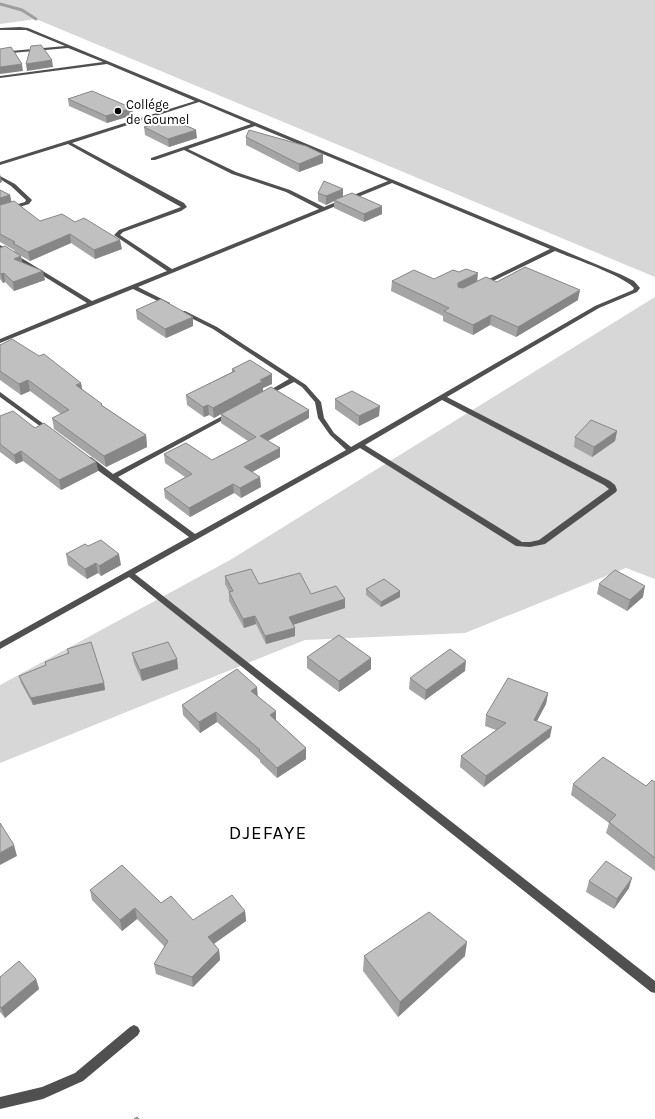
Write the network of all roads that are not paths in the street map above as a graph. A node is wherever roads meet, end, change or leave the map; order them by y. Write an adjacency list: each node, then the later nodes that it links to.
1 (0, 29): 2 (street)
2 (69, 47): 3 (street); 4 (street)
3 (0, 53)
4 (106, 63): 5 (street); 6 (street)
5 (0, 77)
6 (199, 101): 7 (street); 8 (street)
7 (255, 124): 9 (street); 13 (street)
8 (69, 143): 11 (street); 18 (street)
9 (185, 149): 10 (street); 14 (street)
10 (152, 159)
11 (0, 164)
12 (0, 177): 15 (street)
13 (392, 181): 14 (street); 17 (street)
14 (324, 209): 18 (street)
15 (0, 211)
16 (0, 247): 21 (street)
17 (554, 249): 20 (street); 25 (street)
18 (171, 271): 19 (street)
19 (133, 287): 21 (street); 23 (street)
20 (474, 289)
21 (91, 304): 22 (street)
22 (0, 341)
23 (295, 379): 26 (street); 30 (street)
24 (0, 394): 28 (street)
25 (442, 397): 29 (street); 29 (street)
26 (260, 398)
27 (239, 409): 32 (street)
28 (56, 435)
29 (360, 445): 30 (street)
30 (350, 450): 33 (street)
31 (82, 454): 32 (street)
32 (113, 477): 33 (street)
33 (194, 537): 34 (street)
34 (129, 573): 35 (street); 36 (street)
35 (0, 646)
36 (655, 988)
37 (134, 1031): 38 (street)
38 (0, 1103)

